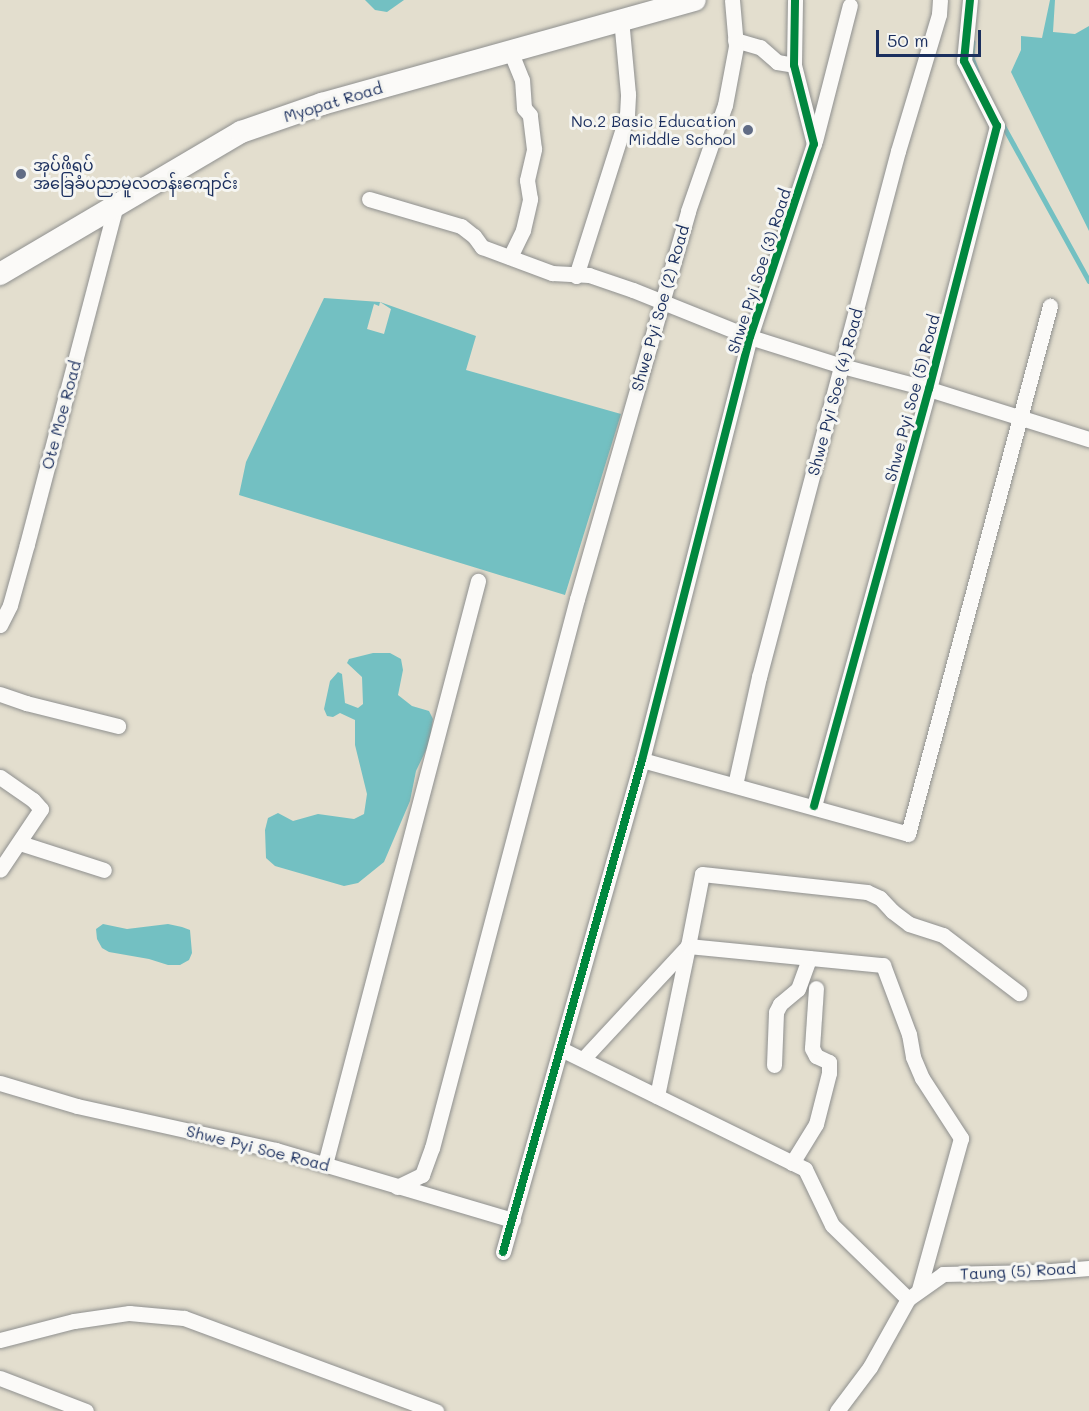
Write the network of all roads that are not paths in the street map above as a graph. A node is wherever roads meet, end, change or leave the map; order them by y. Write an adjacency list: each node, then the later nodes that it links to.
1 (695, 0): 7 (main road, Myopat Road)
2 (732, 0): 8 (street, Shwe Pyi Soe (2) Road)
3 (795, 0): 10 (street)
4 (940, 0): 20 (street, Shwe Pyi Soe (4) Road)
5 (970, 0): 21 (street, Shwe Pyi Soe (5) Road)
6 (850, 5): 11 (street, Shwe Pyi Soe (3) Road)
7 (621, 19): 9 (main road, Myopat Road); 16 (street)
8 (735, 40): 10 (street); 17 (street, Shwe Pyi Soe (2) Road)
9 (510, 50): 13 (main road, Myopat Road); 14 (street)
10 (794, 65): 11 (street)
11 (814, 144): 19 (street, Shwe Pyi Soe (3) Road)
12 (369, 199): 14 (street)
13 (116, 204): 15 (main road, Myopat Road); 25 (street, Ote Moe Road)
14 (510, 257): 16 (street)
15 (0, 274)
16 (576, 276): 17 (street)
17 (662, 303): 19 (street); 46 (street, Shwe Pyi Soe (2) Road)
18 (1050, 306): 22 (street)
19 (750, 337): 20 (street); 28 (street, Shwe Pyi Soe (3) Road)
20 (842, 366): 21 (street); 30 (street, Shwe Pyi Soe (4) Road)
21 (929, 389): 22 (street); 31 (street, Shwe Pyi Soe (5) Road)
22 (1019, 417): 23 (street); 31 (street)
23 (1089, 439)
24 (478, 581): 45 (street)
25 (0, 625)
26 (0, 693): 27 (street)
27 (118, 726)
28 (642, 760): 30 (street); 39 (street, Shwe Pyi Soe (3) Road)
29 (0, 777): 32 (street)
30 (735, 784): 31 (street)
31 (814, 806)
32 (20, 843): 33 (street); 34 (street)
33 (0, 870)
34 (104, 870)
35 (688, 946): 36 (street); 38 (street); 40 (street); 43 (street)
36 (809, 958): 41 (street); 50 (street)
37 (816, 988): 44 (street)
38 (1019, 993)
39 (561, 1049): 40 (street); 47 (street, Shwe Pyi Soe (3) Road)
40 (583, 1059): 43 (street)
41 (774, 1065)
42 (0, 1083): 45 (street, Shwe Pyi Soe Road)
43 (657, 1096): 44 (street)
44 (792, 1163): 50 (street)
45 (325, 1164): 46 (street, Shwe Pyi Soe Road)
46 (397, 1187): 47 (street, Shwe Pyi Soe Road)
47 (513, 1220): 48 (street, Shwe Pyi Soe (3) Road)
48 (503, 1252)
49 (1089, 1268): 50 (street, Taung (5) Road)
50 (913, 1294): 55 (street)
51 (0, 1340): 54 (street)
52 (0, 1378): 53 (street)
53 (86, 1411)
54 (436, 1411)
55 (837, 1411)

